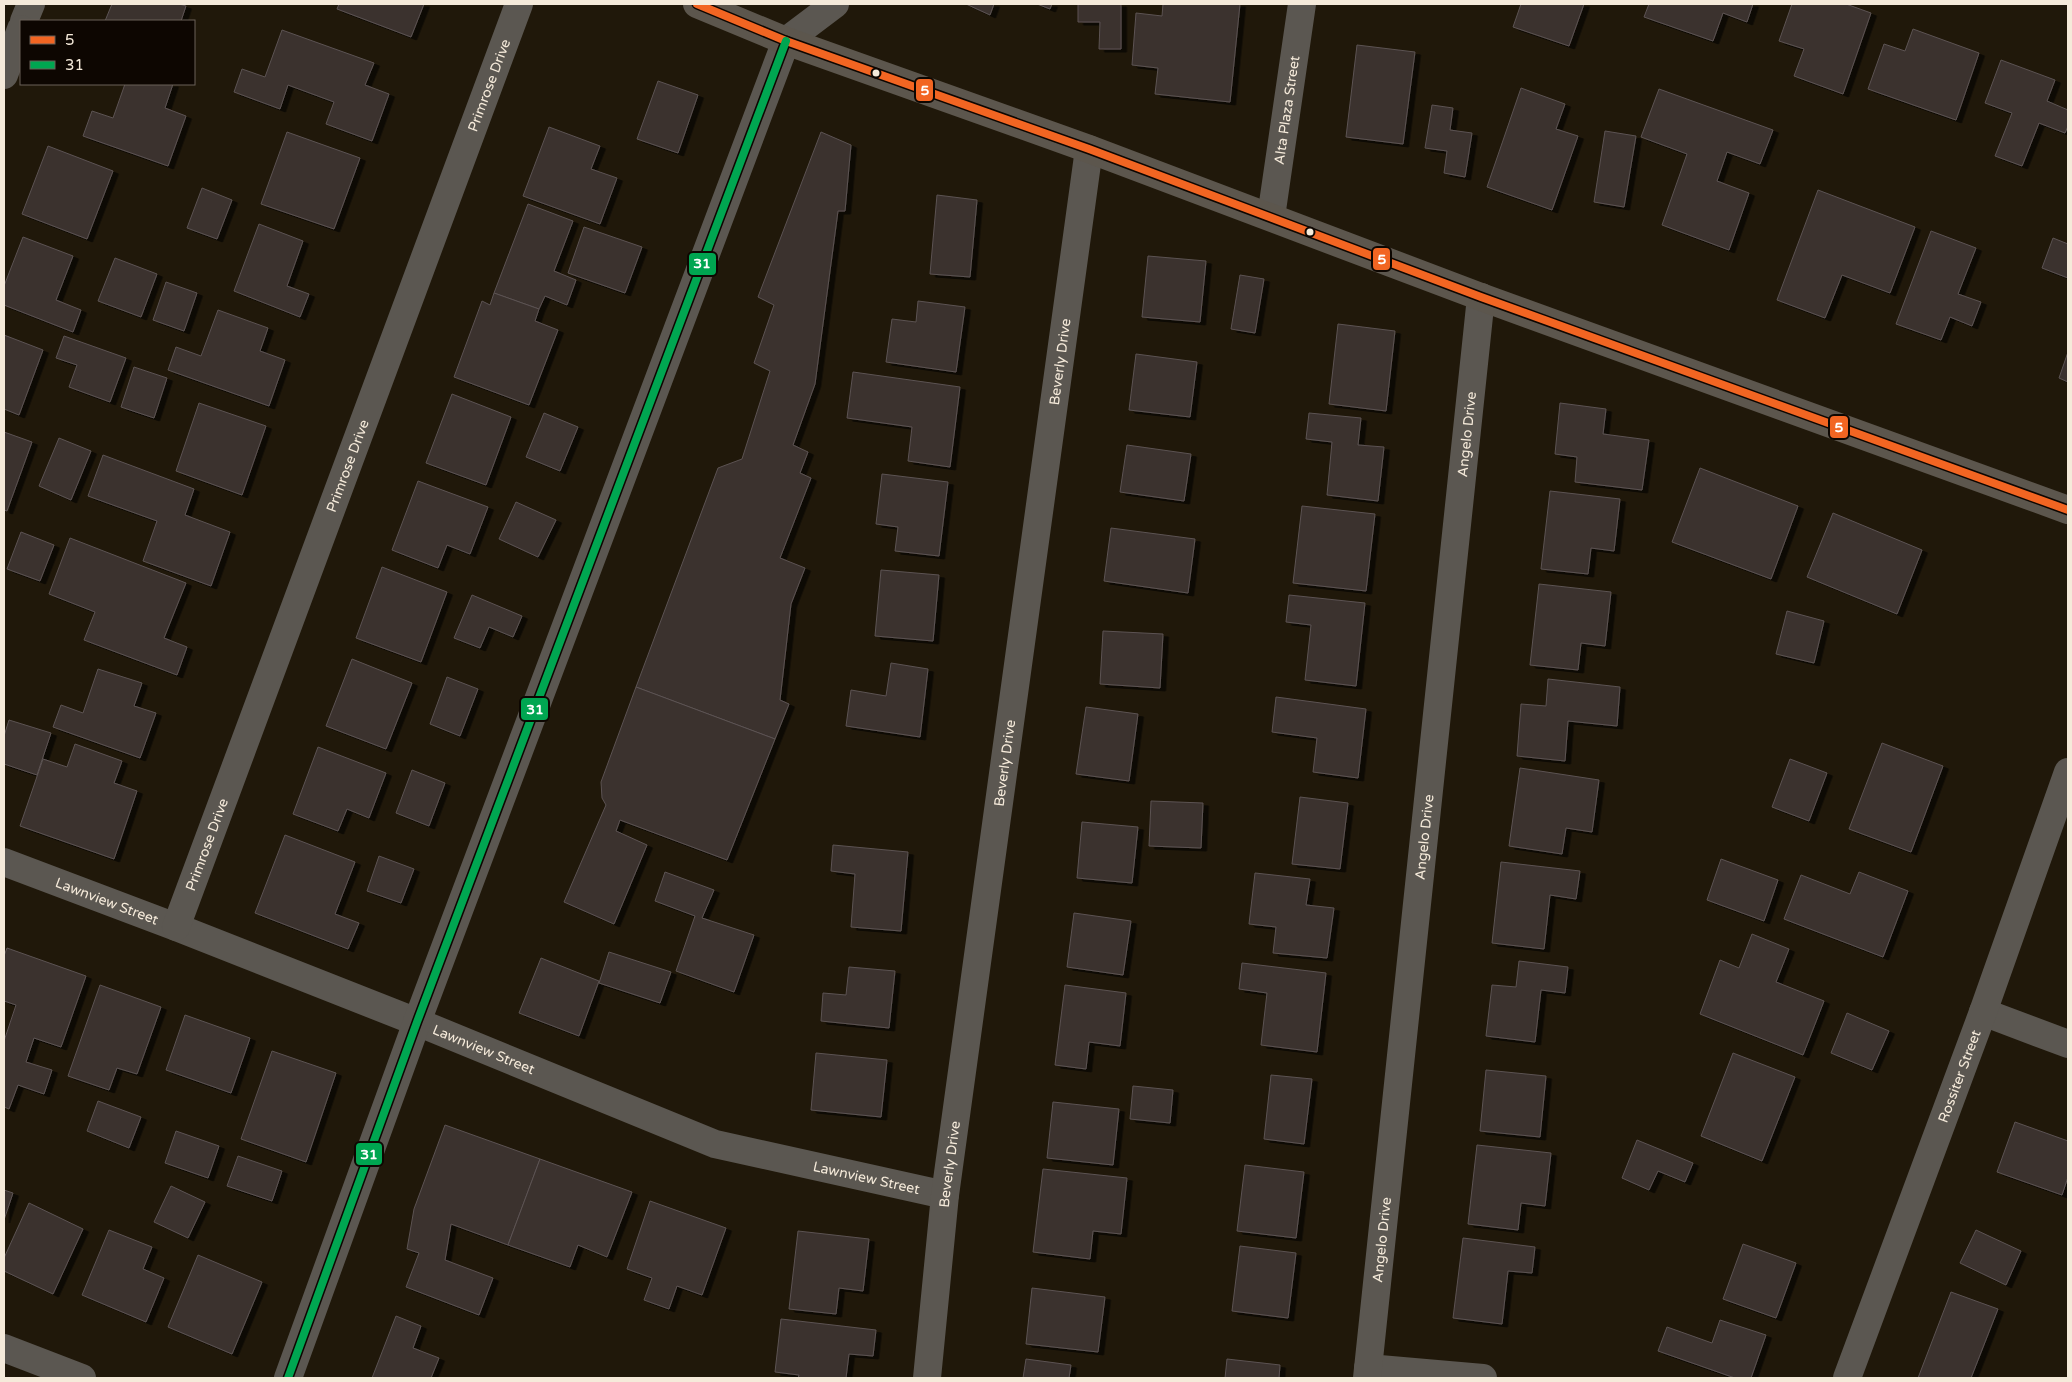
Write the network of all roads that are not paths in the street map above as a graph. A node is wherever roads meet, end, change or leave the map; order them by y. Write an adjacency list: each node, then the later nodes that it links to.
1 (31, 4): 6 (street)
2 (519, 4): 16 (street, Primrose Drive)
3 (697, 4): 8 (main road)
4 (835, 4): 8 (street)
5 (1302, 4): 11 (street, Alta Plaza Street)
6 (24, 20)
7 (20, 32): 9 (street)
8 (786, 41): 10 (main road); 18 (street)
9 (4, 75)
10 (1089, 149): 11 (main road); 20 (street, Beverly Drive)
11 (1271, 217): 12 (main road)
12 (1481, 297): 13 (main road); 22 (street, Angelo Drive)
13 (2068, 510)
14 (2068, 772): 17 (street, Rossiter Street)
15 (4, 862): 16 (street, Lawnview Street)
16 (176, 927): 18 (street, Lawnview Street)
17 (1983, 1012): 19 (street); 27 (street, Rossiter Street)
18 (417, 1022): 20 (street, Lawnview Street); 24 (street)
19 (2068, 1044)
20 (944, 1195): 25 (street, Beverly Drive)
21 (4, 1348): 23 (street)
22 (1367, 1373): 26 (street)
23 (82, 1378)
24 (288, 1378)
25 (926, 1378)
26 (1483, 1378)
27 (1847, 1378)

